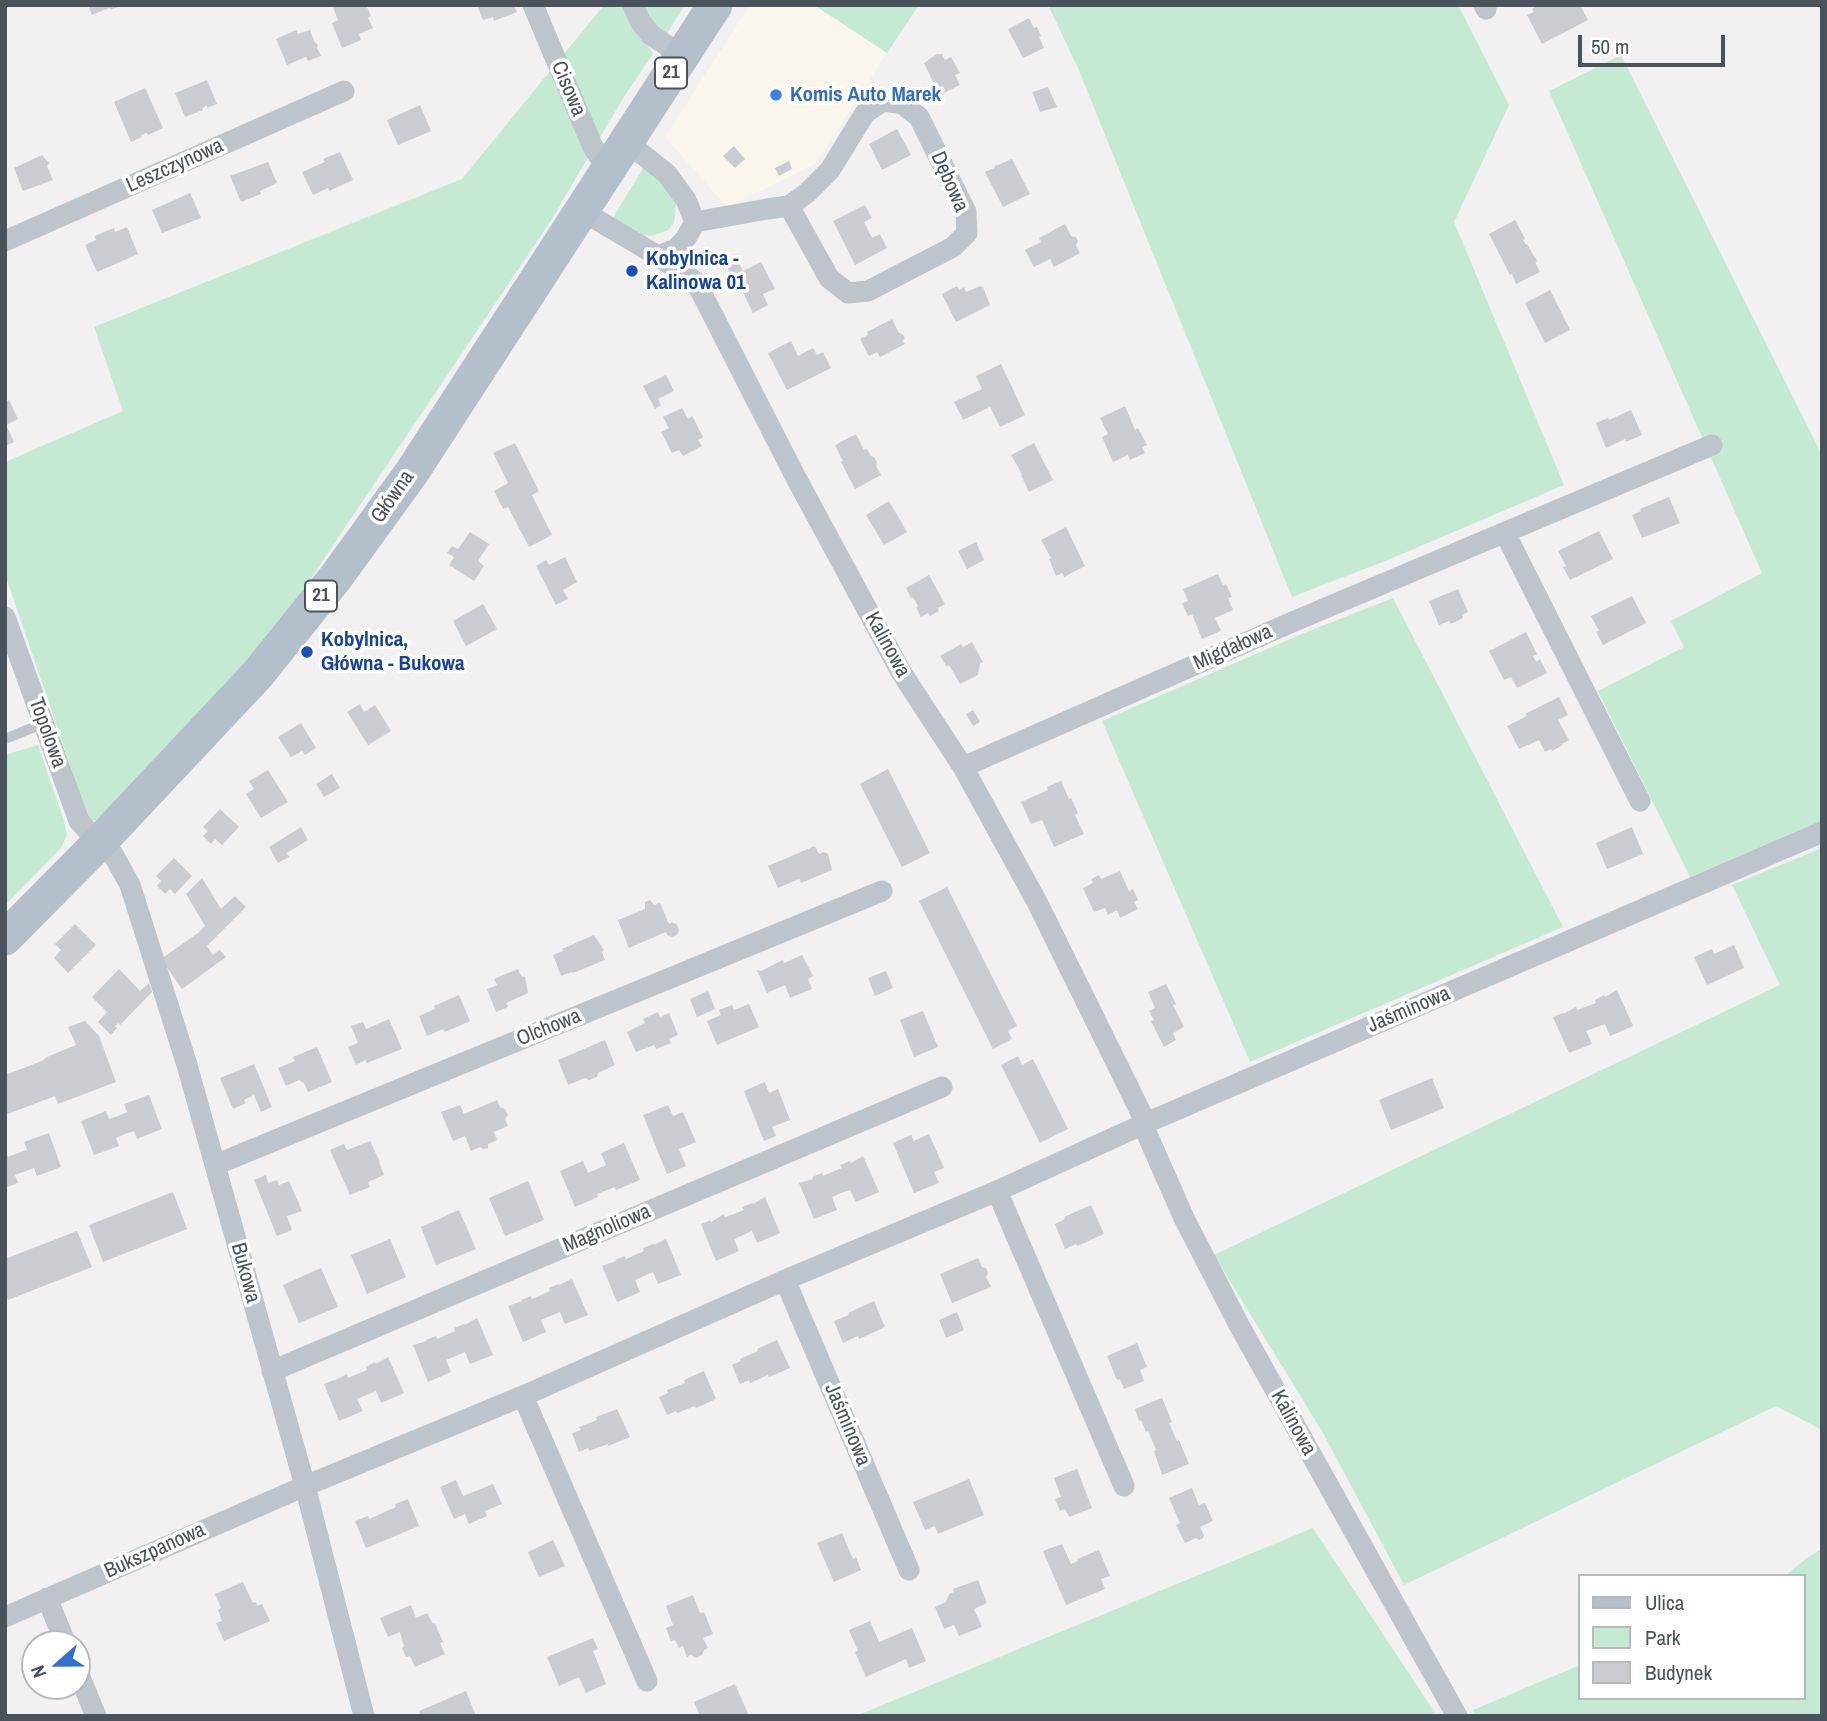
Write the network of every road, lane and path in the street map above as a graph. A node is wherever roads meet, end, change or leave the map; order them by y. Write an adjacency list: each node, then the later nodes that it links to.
1 (533, 5): 7 (street, Cisowa)
2 (633, 5): 4 (street)
3 (715, 5): 4 (main road, Główna / 21)
4 (682, 56): 6 (main road, Główna / 21)
5 (344, 91): 11 (street, Leszczynowa)
6 (627, 142): 7 (main road, Główna / 21); 10 (street)
7 (608, 171): 9 (main road, Główna / 21)
8 (789, 206): 8 (street, Dębowa); 10 (street, Dębowa)
9 (582, 211): 12 (street, Kalinowa); 21 (main road, Główna / 21)
10 (695, 222): 12 (street)
11 (5, 241)
12 (658, 257): 18 (street, Kalinowa)
13 (1712, 445): 14 (street, Migdałowa)
14 (1505, 533): 18 (street, Migdałowa); 19 (street)
15 (5, 617): 16 (street, Topolowa)
16 (44, 723): 17 (lane); 21 (street, Topolowa)
17 (5, 738)
18 (963, 766): 25 (street, Kalinowa)
19 (1640, 801)
20 (1822, 832): 25 (street, Jaśminowa)
21 (99, 843): 23 (main road, Główna / 21); 26 (street, Bukowa)
22 (883, 891): 26 (street, Olchowa)
23 (5, 938)
24 (942, 1087): 29 (street, Magnoliowa)
25 (1145, 1124): 27 (street, Jaśminowa); 39 (street, Kalinowa)
26 (215, 1166): 29 (street, Bukowa)
27 (997, 1191): 28 (street, Jaśminowa); 32 (street)
28 (785, 1280): 30 (street, Jaśminowa); 33 (street, Jaśminowa)
29 (271, 1371): 31 (street, Bukowa)
30 (523, 1396): 31 (street, Jaśminowa); 37 (street)
31 (305, 1486): 34 (street, Bukszpanowa); 38 (street, Bukowa)
32 (1125, 1486)
33 (909, 1570)
34 (47, 1598): 35 (street, Bukszpanowa); 36 (street)
35 (5, 1617)
36 (60, 1630)
37 (647, 1681)
38 (364, 1716)
39 (1457, 1716)

